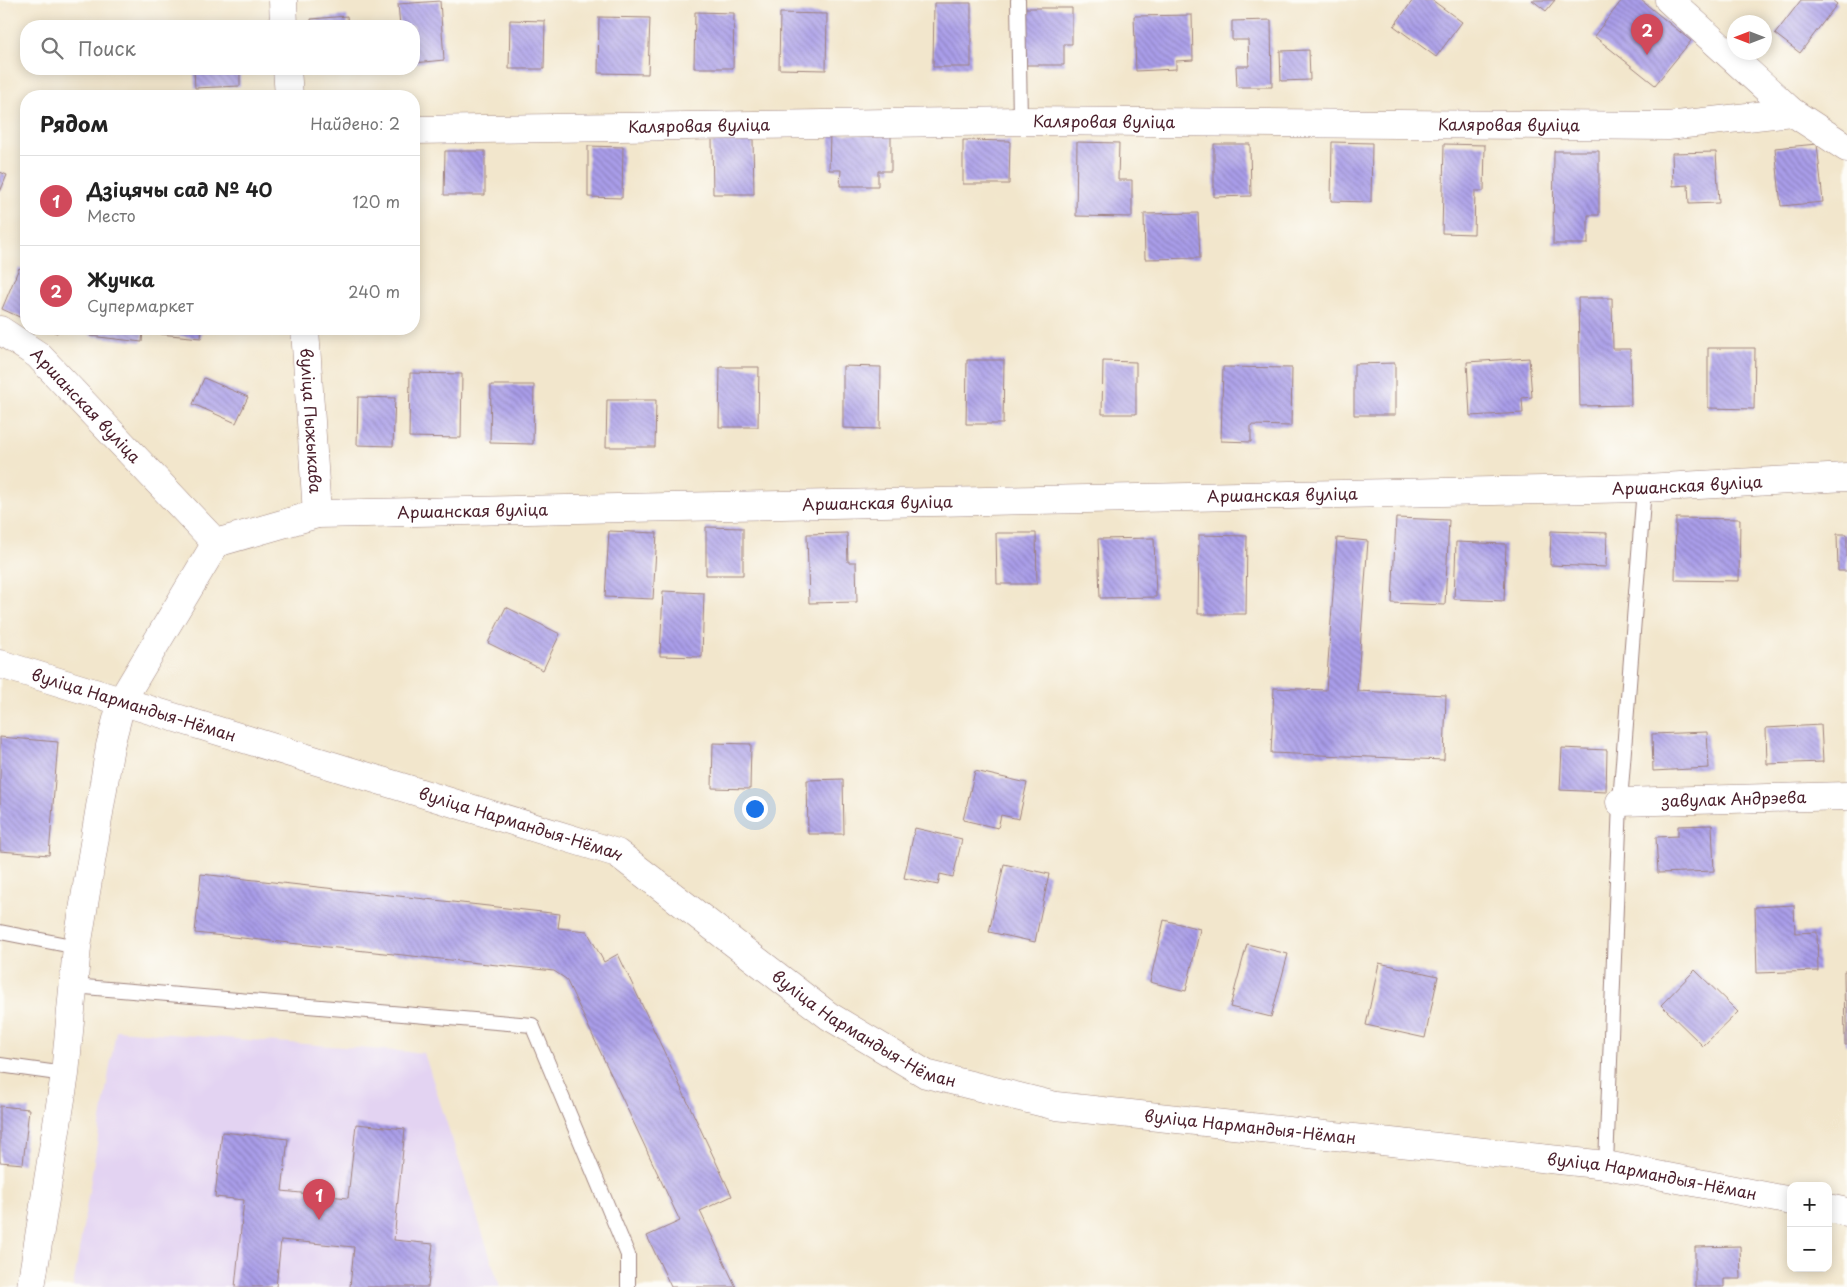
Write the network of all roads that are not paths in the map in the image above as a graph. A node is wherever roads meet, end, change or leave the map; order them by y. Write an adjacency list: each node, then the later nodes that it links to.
1 (283, 0): 4 (street)
2 (1018, 0): 8 (lane)
3 (1669, 0): 7 (street)
4 (284, 20)
5 (287, 75): 6 (street)
6 (289, 90)
7 (1792, 112): 8 (street, Каляровая вуліца); 10 (street)
8 (1020, 121): 9 (street, Каляровая вуліца)
9 (420, 130)
10 (1847, 148)
11 (0, 330): 16 (street, Аршанская вуліца)
12 (305, 335): 15 (street, вуліца Пыжыкава)
13 (1847, 477): 14 (street, Аршанская вуліца)
14 (1644, 488): 15 (street, Аршанская вуліца); 20 (lane)
15 (317, 514): 16 (street, Аршанская вуліца)
16 (216, 543): 18 (street)
17 (0, 664): 18 (street, вуліца Нармандыя-Нёман)
18 (122, 700): 22 (street); 26 (street, вуліца Нармандыя-Нёман)
19 (1847, 796): 20 (street, завулак Андрэева)
20 (1620, 802): 26 (lane)
21 (0, 932): 22 (lane)
22 (77, 947): 23 (street)
23 (73, 986): 25 (street); 31 (lane)
24 (0, 1065): 25 (lane)
25 (65, 1074): 30 (street)
26 (1606, 1165): 27 (street, вуліца Нармандыя-Нёман)
27 (1787, 1200)
28 (1832, 1209): 29 (street)
29 (1847, 1212)
30 (31, 1287)
31 (628, 1287)

